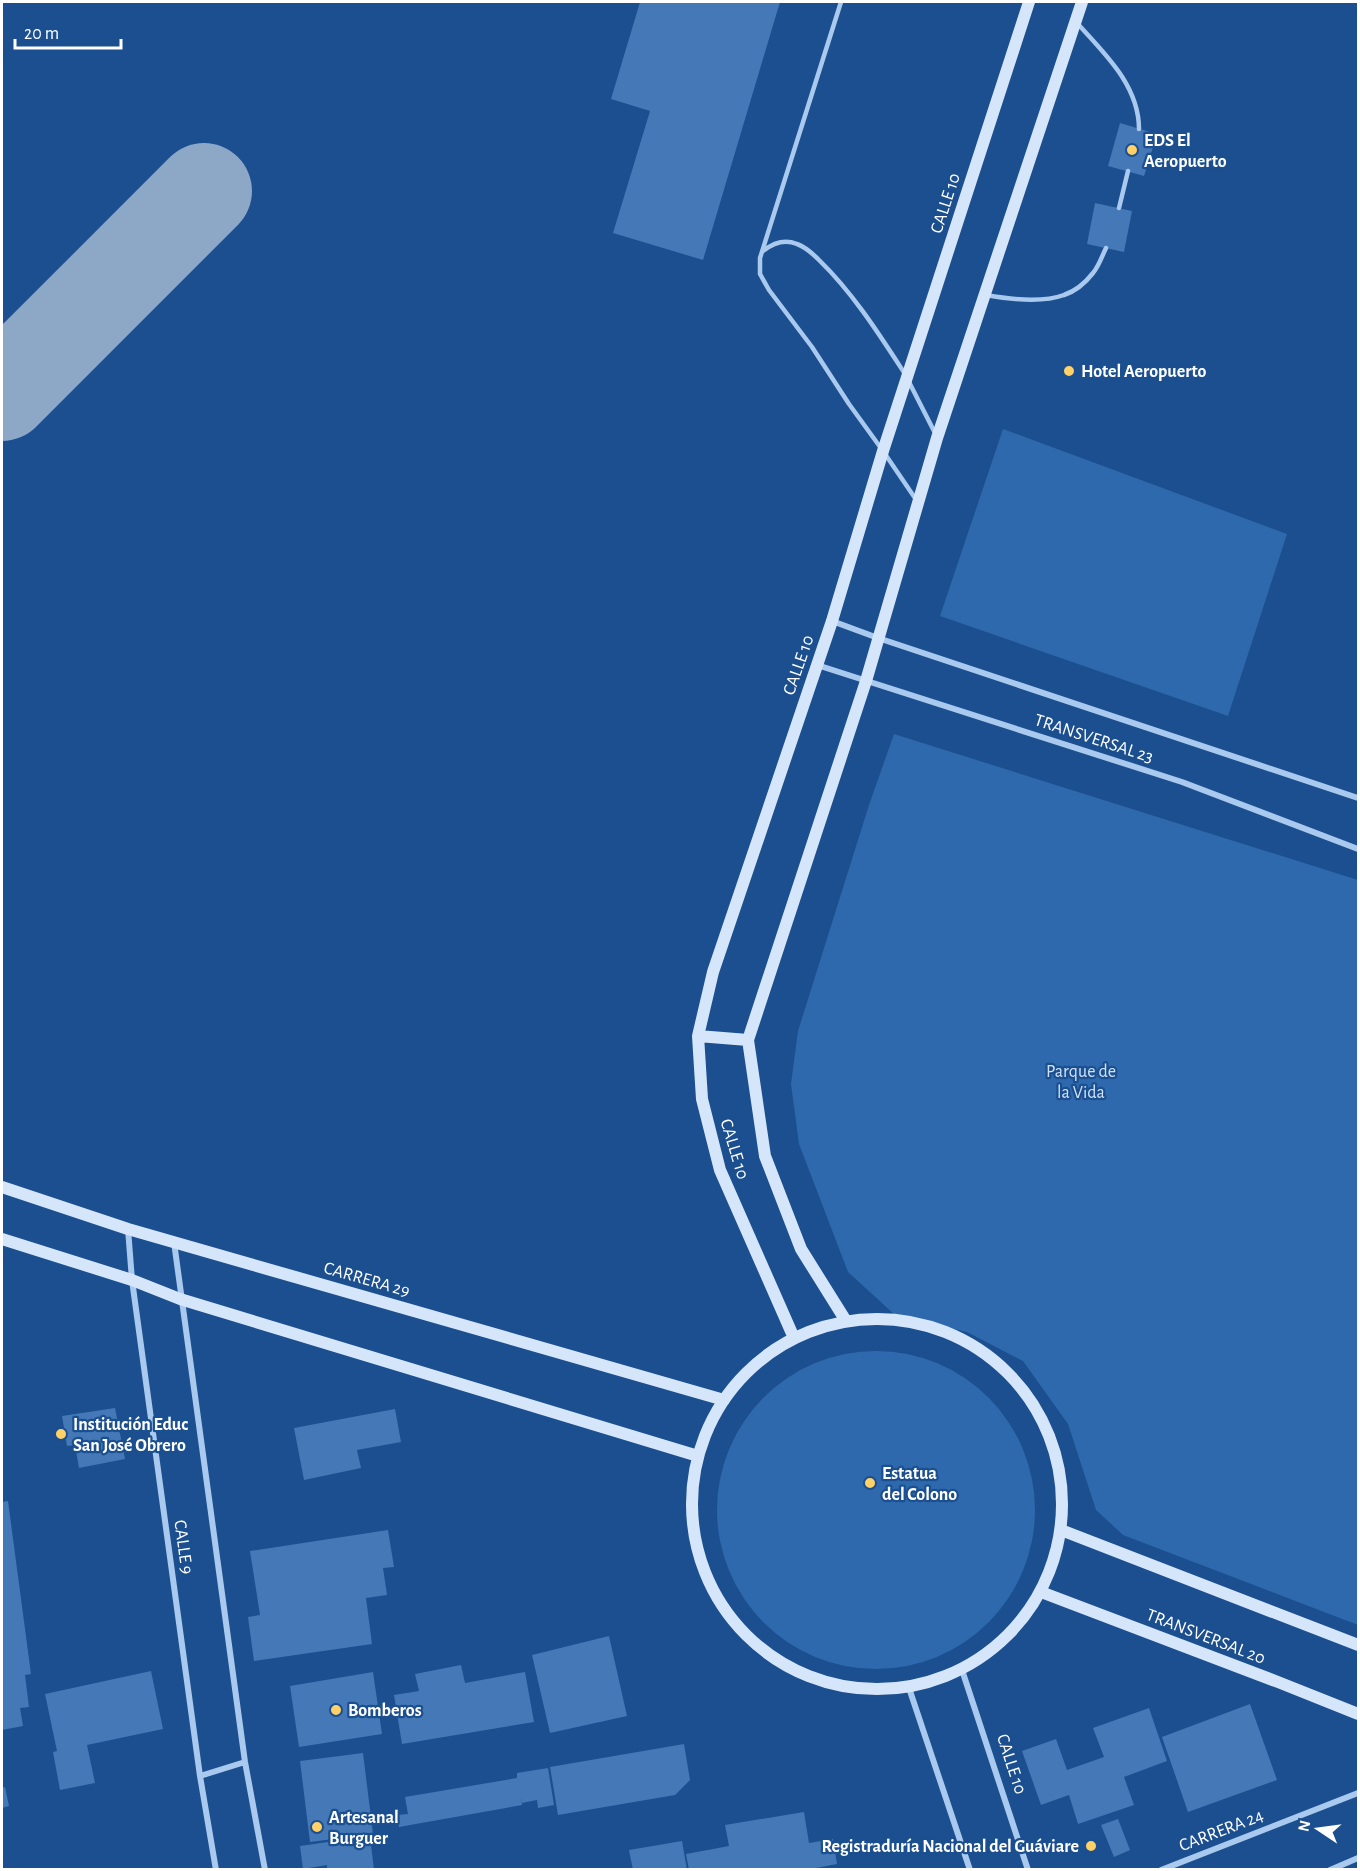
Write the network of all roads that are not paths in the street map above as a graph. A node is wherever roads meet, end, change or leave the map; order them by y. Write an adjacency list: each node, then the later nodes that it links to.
1 (841, 2): 9 (lane)
2 (1029, 2): 11 (street, CALLE 10)
3 (1082, 2): 4 (street, CALLE 10)
4 (1076, 22): 5 (lane); 10 (street, CALLE 10)
5 (1139, 129)
6 (1128, 171): 7 (lane)
7 (1119, 208)
8 (1106, 248): 10 (lane)
9 (762, 251): 11 (lane); 13 (lane)
10 (986, 295): 12 (street, CALLE 10)
11 (907, 379): 12 (lane); 13 (street, CALLE 10)
12 (937, 438): 14 (street, CALLE 10)
13 (883, 451): 14 (lane); 15 (street, CALLE 10)
14 (918, 503): 16 (street, CALLE 10)
15 (832, 621): 16 (street, TRANSVERSAL 23); 17 (street, CALLE 10)
16 (878, 638): 18 (street, CALLE 10); 19 (street, TRANSVERSAL 23)
17 (816, 665): 18 (street, TRANSVERSAL 23); 21 (street, CALLE 10)
18 (866, 681): 20 (street, TRANSVERSAL 23); 22 (street, CALLE 10)
19 (1359, 798)
20 (1359, 849)
21 (698, 1036): 22 (street); 30 (street, CALLE 10)
22 (748, 1040): 29 (street, CALLE 10)
23 (2, 1187): 24 (street, CARRERA 29)
24 (128, 1228): 26 (street, CARRERA 29); 27 (street, CALLE 9)
25 (2, 1239): 27 (street)
26 (174, 1242): 28 (street, CALLE 9); 31 (street, CARRERA 29)
27 (132, 1280): 28 (street); 40 (street, CALLE 9)
28 (180, 1299): 32 (street); 39 (street, CALLE 9)
29 (846, 1320): 30 (street); 33 (street)
30 (794, 1338): 31 (street)
31 (724, 1400): 32 (street)
32 (698, 1456): 37 (street)
33 (1061, 1530): 34 (street); 35 (street)
34 (1041, 1592): 36 (street); 38 (street, TRANSVERSAL 20)
35 (1359, 1645)
36 (962, 1670): 37 (street); 46 (street, CALLE 10)
37 (909, 1688): 45 (street)
38 (1359, 1714)
39 (245, 1762): 40 (street); 44 (street, CALLE 9)
40 (200, 1776): 43 (street, CALLE 9)
41 (1359, 1793): 47 (street, CARRERA 24)
42 (1359, 1858): 48 (street)
43 (216, 1869)
44 (265, 1869)
45 (970, 1869)
46 (1028, 1869)
47 (1161, 1869)
48 (1330, 1869)

